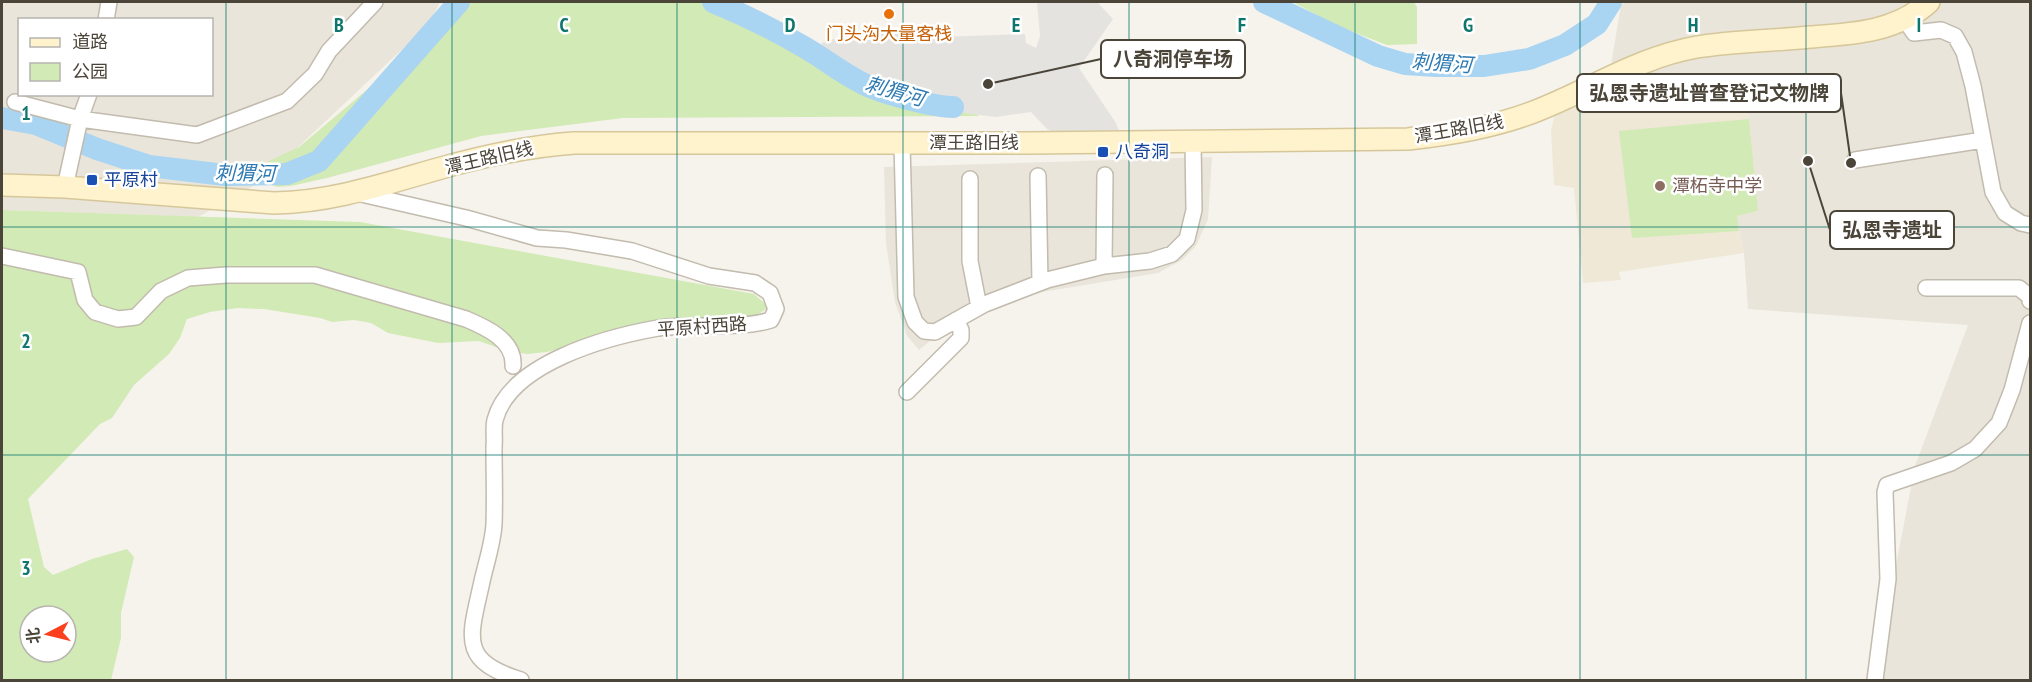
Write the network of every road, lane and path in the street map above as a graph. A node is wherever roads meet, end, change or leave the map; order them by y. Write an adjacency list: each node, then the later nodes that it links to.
1 (109, 2): 4 (street)
2 (375, 2): 8 (street)
3 (1929, 2): 5 (main road, 潭王路旧线)
4 (106, 18)
5 (1905, 20): 9 (street); 10 (main road, 潭王路旧线)
6 (88, 96): 8 (street)
7 (15, 102): 8 (street)
8 (80, 119): 17 (street)
9 (1983, 140): 12 (street); 19 (street)
10 (1193, 141): 11 (main road, 潭王路旧线); 21 (street)
11 (902, 144): 18 (main road, 潭王路旧线); 26 (street)
12 (1854, 160)
13 (1105, 175): 21 (street)
14 (1038, 176): 22 (street)
15 (970, 178): 25 (street)
16 (2, 185): 17 (main road, 潭王路旧线)
17 (65, 187): 18 (main road, 潭王路旧线)
18 (354, 193): 30 (street, 平原村西路)
19 (2031, 225)
20 (2, 256): 28 (street)
21 (1104, 266): 22 (street)
22 (1040, 283): 25 (street)
23 (1926, 288): 24 (street)
24 (2031, 301)
25 (979, 308): 26 (street)
26 (956, 320): 29 (street)
27 (2031, 323): 31 (street)
28 (513, 366)
29 (907, 393)
30 (520, 681)
31 (1875, 681)

